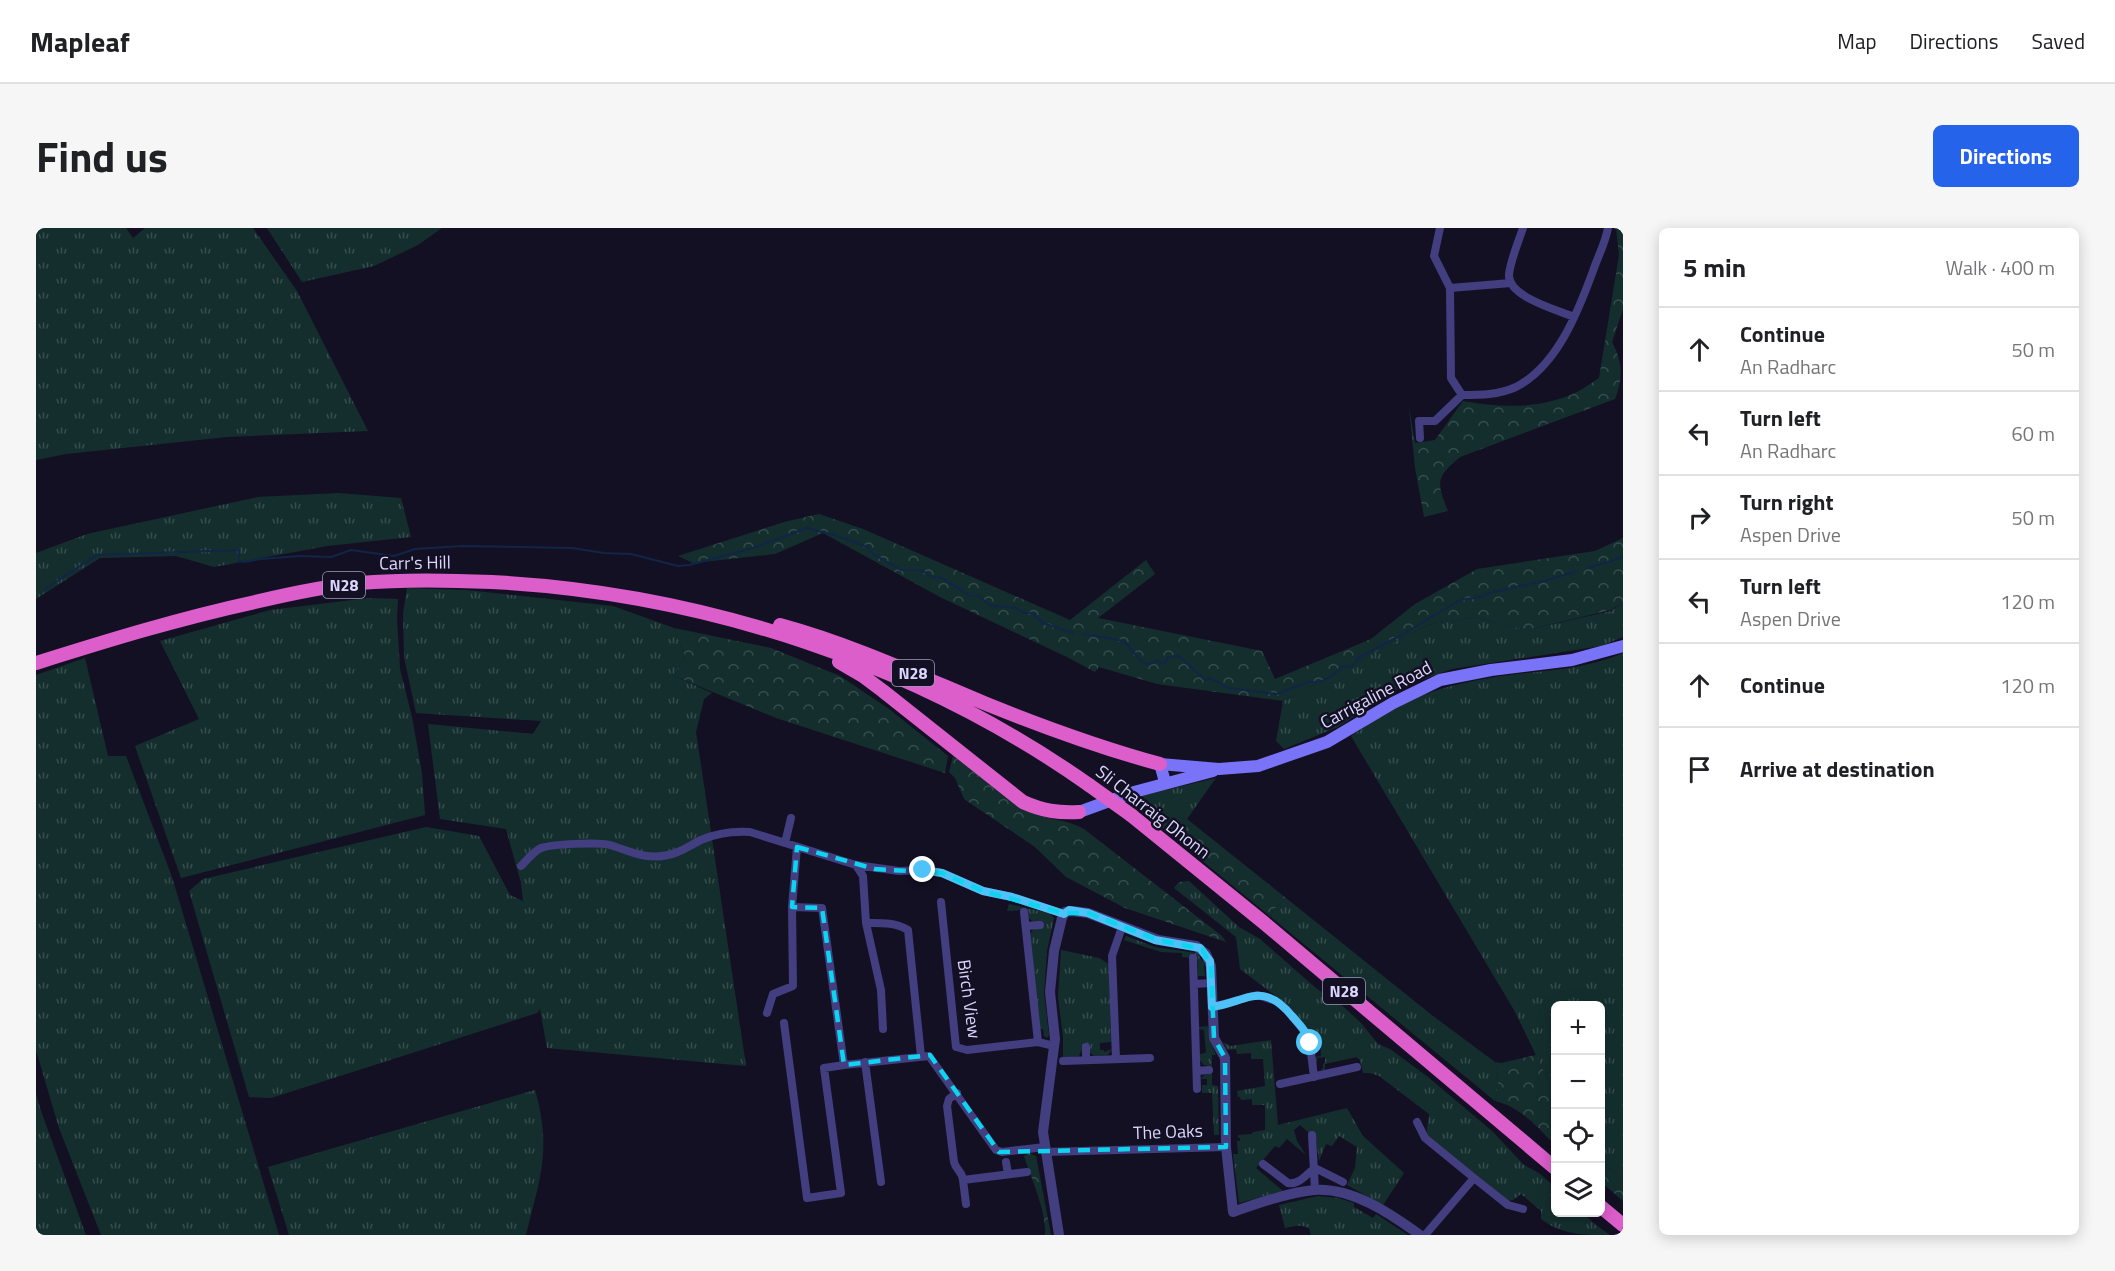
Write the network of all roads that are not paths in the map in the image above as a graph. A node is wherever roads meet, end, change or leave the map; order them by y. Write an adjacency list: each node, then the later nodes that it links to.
1 (1440, 228): 5 (street)
2 (1523, 228): 4 (street)
3 (1608, 228): 6 (street)
4 (1511, 283): 5 (street); 6 (street)
5 (1450, 288): 7 (street)
6 (1574, 317): 7 (street)
7 (1462, 395): 8 (street)
8 (1420, 438)
9 (660, 603): 11 (highway, Carr's Hill / N28); 12 (highway, N28); 15 (highway, N28); 59 (highway, Sli Charraig Dhonn / N28, bridge)
10 (1623, 646): 13 (main road, Carrigaline Road)
11 (36, 663)
12 (1160, 764): 13 (main road, Carrigaline Road); 14 (main road)
13 (1219, 769): 14 (main road, Carrigaline Road)
14 (1166, 782): 15 (main road, Carrigaline Road)
15 (1079, 812)
16 (791, 818): 17 (street)
17 (785, 843): 18 (street); 20 (street)
18 (797, 847): 19 (street); 21 (street)
19 (856, 865): 24 (street); 25 (street)
20 (521, 866)
21 (792, 907): 33 (street); 45 (street)
22 (930, 912): 36 (street, Birch View)
23 (1024, 912): 27 (street)
24 (1064, 914): 28 (street); 37 (street)
25 (866, 923): 35 (street); 39 (street)
26 (1040, 925): 27 (street)
27 (1026, 926): 36 (street)
28 (1122, 927): 30 (street); 41 (street)
29 (1193, 958): 31 (street)
30 (1212, 983): 31 (street); 32 (street)
31 (1194, 984): 48 (street)
32 (1212, 1007): 49 (street); 55 (street)
33 (767, 1013)
34 (784, 1023): 45 (street)
35 (883, 1029)
36 (1038, 1042): 37 (street, Birch View)
37 (1054, 1046): 42 (street)
38 (1086, 1047): 43 (street)
39 (921, 1056): 44 (street); 52 (street)
40 (1150, 1058): 41 (street)
41 (1116, 1059): 43 (street)
42 (1058, 1060): 43 (street); 56 (street)
43 (1086, 1060)
44 (865, 1062): 45 (street); 65 (street)
45 (844, 1065)
46 (1357, 1067): 49 (street)
47 (1209, 1070): 48 (street)
48 (1197, 1071): 51 (street)
49 (1314, 1077): 50 (street)
50 (1280, 1084)
51 (1197, 1089)
52 (957, 1093): 56 (street, The Oaks); 64 (street)
53 (1418, 1122): 63 (street)
54 (1312, 1135): 60 (street)
55 (1226, 1147): 56 (street, The Oaks); 67 (street, The Oaks)
56 (1045, 1150): 72 (street)
57 (1006, 1162): 62 (street)
58 (1263, 1164): 60 (street)
59 (1551, 1165)
60 (1315, 1168): 66 (street); 67 (street)
61 (1027, 1172): 62 (street)
62 (1008, 1174): 64 (street)
63 (1474, 1178): 69 (street); 74 (street)
64 (963, 1180): 68 (street)
65 (881, 1182)
66 (1343, 1182)
67 (1315, 1190): 73 (street)
68 (966, 1204)
69 (1523, 1209)
70 (1605, 1210): 71 (highway)
71 (1623, 1225)
72 (1059, 1235)
73 (1420, 1235)
74 (1425, 1235)

